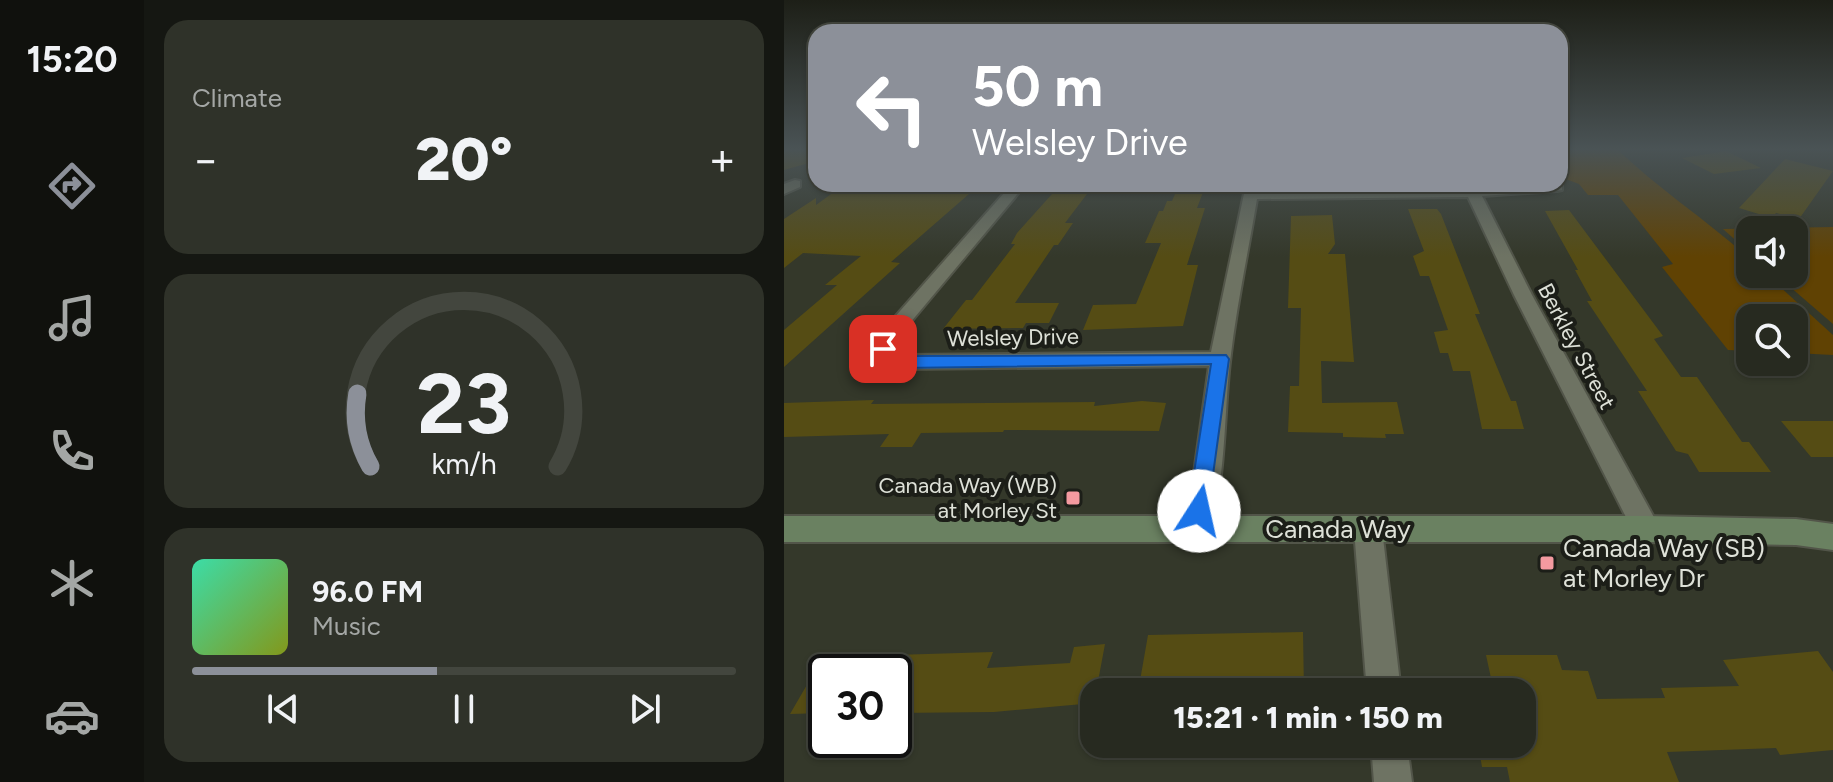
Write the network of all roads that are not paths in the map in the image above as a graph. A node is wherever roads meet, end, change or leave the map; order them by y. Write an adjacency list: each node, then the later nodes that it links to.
1 (1012, 192): 4 (street, Welsley Drive)
2 (1252, 192): 4 (street)
3 (1474, 192): 9 (street, Berkley Street)
4 (1220, 359): 7 (street)
5 (1833, 527): 10 (main road, Canada Way)
6 (784, 529): 7 (main road, Canada Way)
7 (1196, 529): 8 (main road, Canada Way)
8 (1368, 529): 9 (main road, Canada Way); 12 (street)
9 (1646, 529): 10 (main road, Canada Way)
10 (1796, 532): 11 (main road, Canada Way)
11 (1833, 537)
12 (1383, 678)
13 (1390, 758): 14 (street)
14 (1393, 782)

